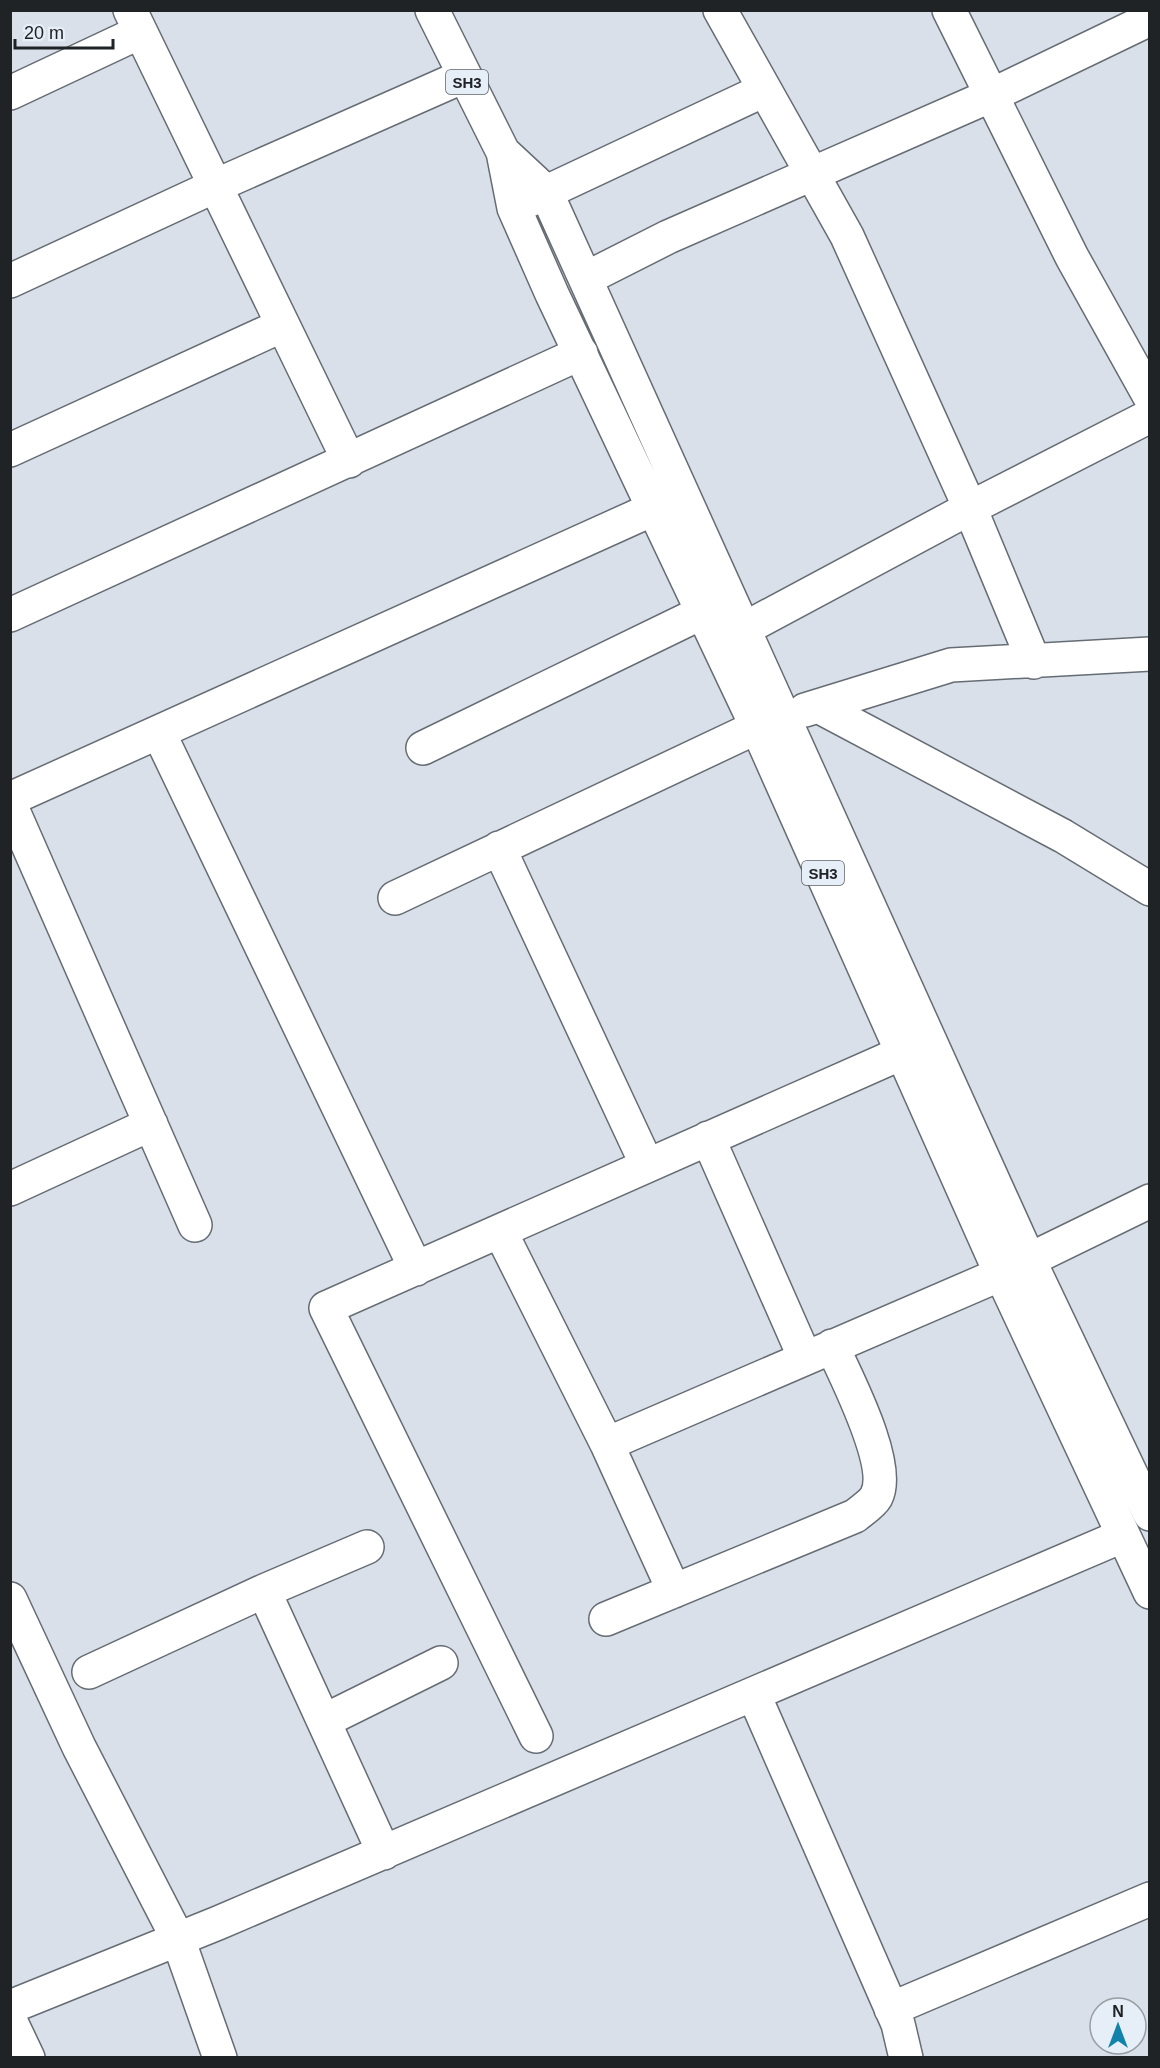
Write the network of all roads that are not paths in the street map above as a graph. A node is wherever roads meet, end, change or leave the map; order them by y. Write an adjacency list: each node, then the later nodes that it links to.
1 (432, 10): 6 (street, SH3)
2 (720, 10): 7 (street)
3 (948, 10): 9 (street)
4 (1149, 19): 9 (street)
5 (135, 21): 8 (street); 12 (street)
6 (464, 76): 10 (street, SH3); 12 (street)
7 (764, 90): 11 (street); 13 (street)
8 (10, 93)
9 (992, 95): 11 (street); 19 (street)
10 (503, 152): 13 (street, SH3); 14 (street, SH3)
11 (812, 176): 15 (street); 23 (street)
12 (215, 186): 16 (street); 17 (street)
13 (546, 192): 14 (street); 15 (street, SH3)
14 (514, 208): 18 (street, SH3)
15 (587, 278): 27 (street, SH3)
16 (10, 281)
17 (283, 325): 21 (street); 22 (street)
18 (581, 353): 22 (street); 24 (street, SH3)
19 (1149, 397)
20 (1149, 416): 23 (street)
21 (10, 450)
22 (349, 461): 26 (street)
23 (970, 508): 27 (street); 29 (street)
24 (653, 509): 25 (street, SH3); 32 (street)
25 (703, 612): 31 (street, SH3); 33 (street)
26 (10, 615)
27 (744, 629): 31 (street, SH3)
28 (1149, 654): 29 (street)
29 (1034, 662): 30 (street)
30 (818, 706): 31 (street); 37 (street)
31 (770, 722): 36 (street); 39 (street, SH3); 47 (street, SH3)
32 (159, 733): 34 (street); 48 (street)
33 (423, 748)
34 (10, 799)
35 (10, 804): 40 (street)
36 (499, 848): 38 (street); 42 (street)
37 (1144, 878)
38 (395, 898)
39 (904, 1052): 41 (street); 47 (street, SH3)
40 (151, 1124): 43 (street); 45 (street)
41 (708, 1138): 42 (street); 49 (street)
42 (647, 1165): 46 (street)
43 (10, 1189)
44 (1149, 1201): 47 (street)
45 (195, 1225)
46 (500, 1231): 48 (street); 50 (street)
47 (1015, 1267): 49 (street); 51 (street, SH3); 52 (street, SH3)
48 (416, 1269): 63 (street)
49 (819, 1352): 50 (street); 55 (street)
50 (607, 1444): 55 (street)
51 (1149, 1514)
52 (1122, 1536): 56 (street, SH3); 61 (street)
53 (367, 1548): 54 (street)
54 (264, 1591): 60 (street); 62 (street)
55 (674, 1591): 58 (street)
56 (1149, 1592)
57 (10, 1599): 66 (street)
58 (606, 1619)
59 (441, 1663): 62 (street)
60 (89, 1672)
61 (754, 1695): 64 (street); 68 (street)
62 (324, 1721): 64 (street)
63 (536, 1736)
64 (384, 1853): 66 (street)
65 (1149, 1899): 68 (street)
66 (178, 1939): 67 (street); 71 (street)
67 (10, 2007)
68 (891, 2009): 72 (street)
69 (10, 2020): 70 (street)
70 (28, 2058)
71 (220, 2058)
72 (906, 2058)

